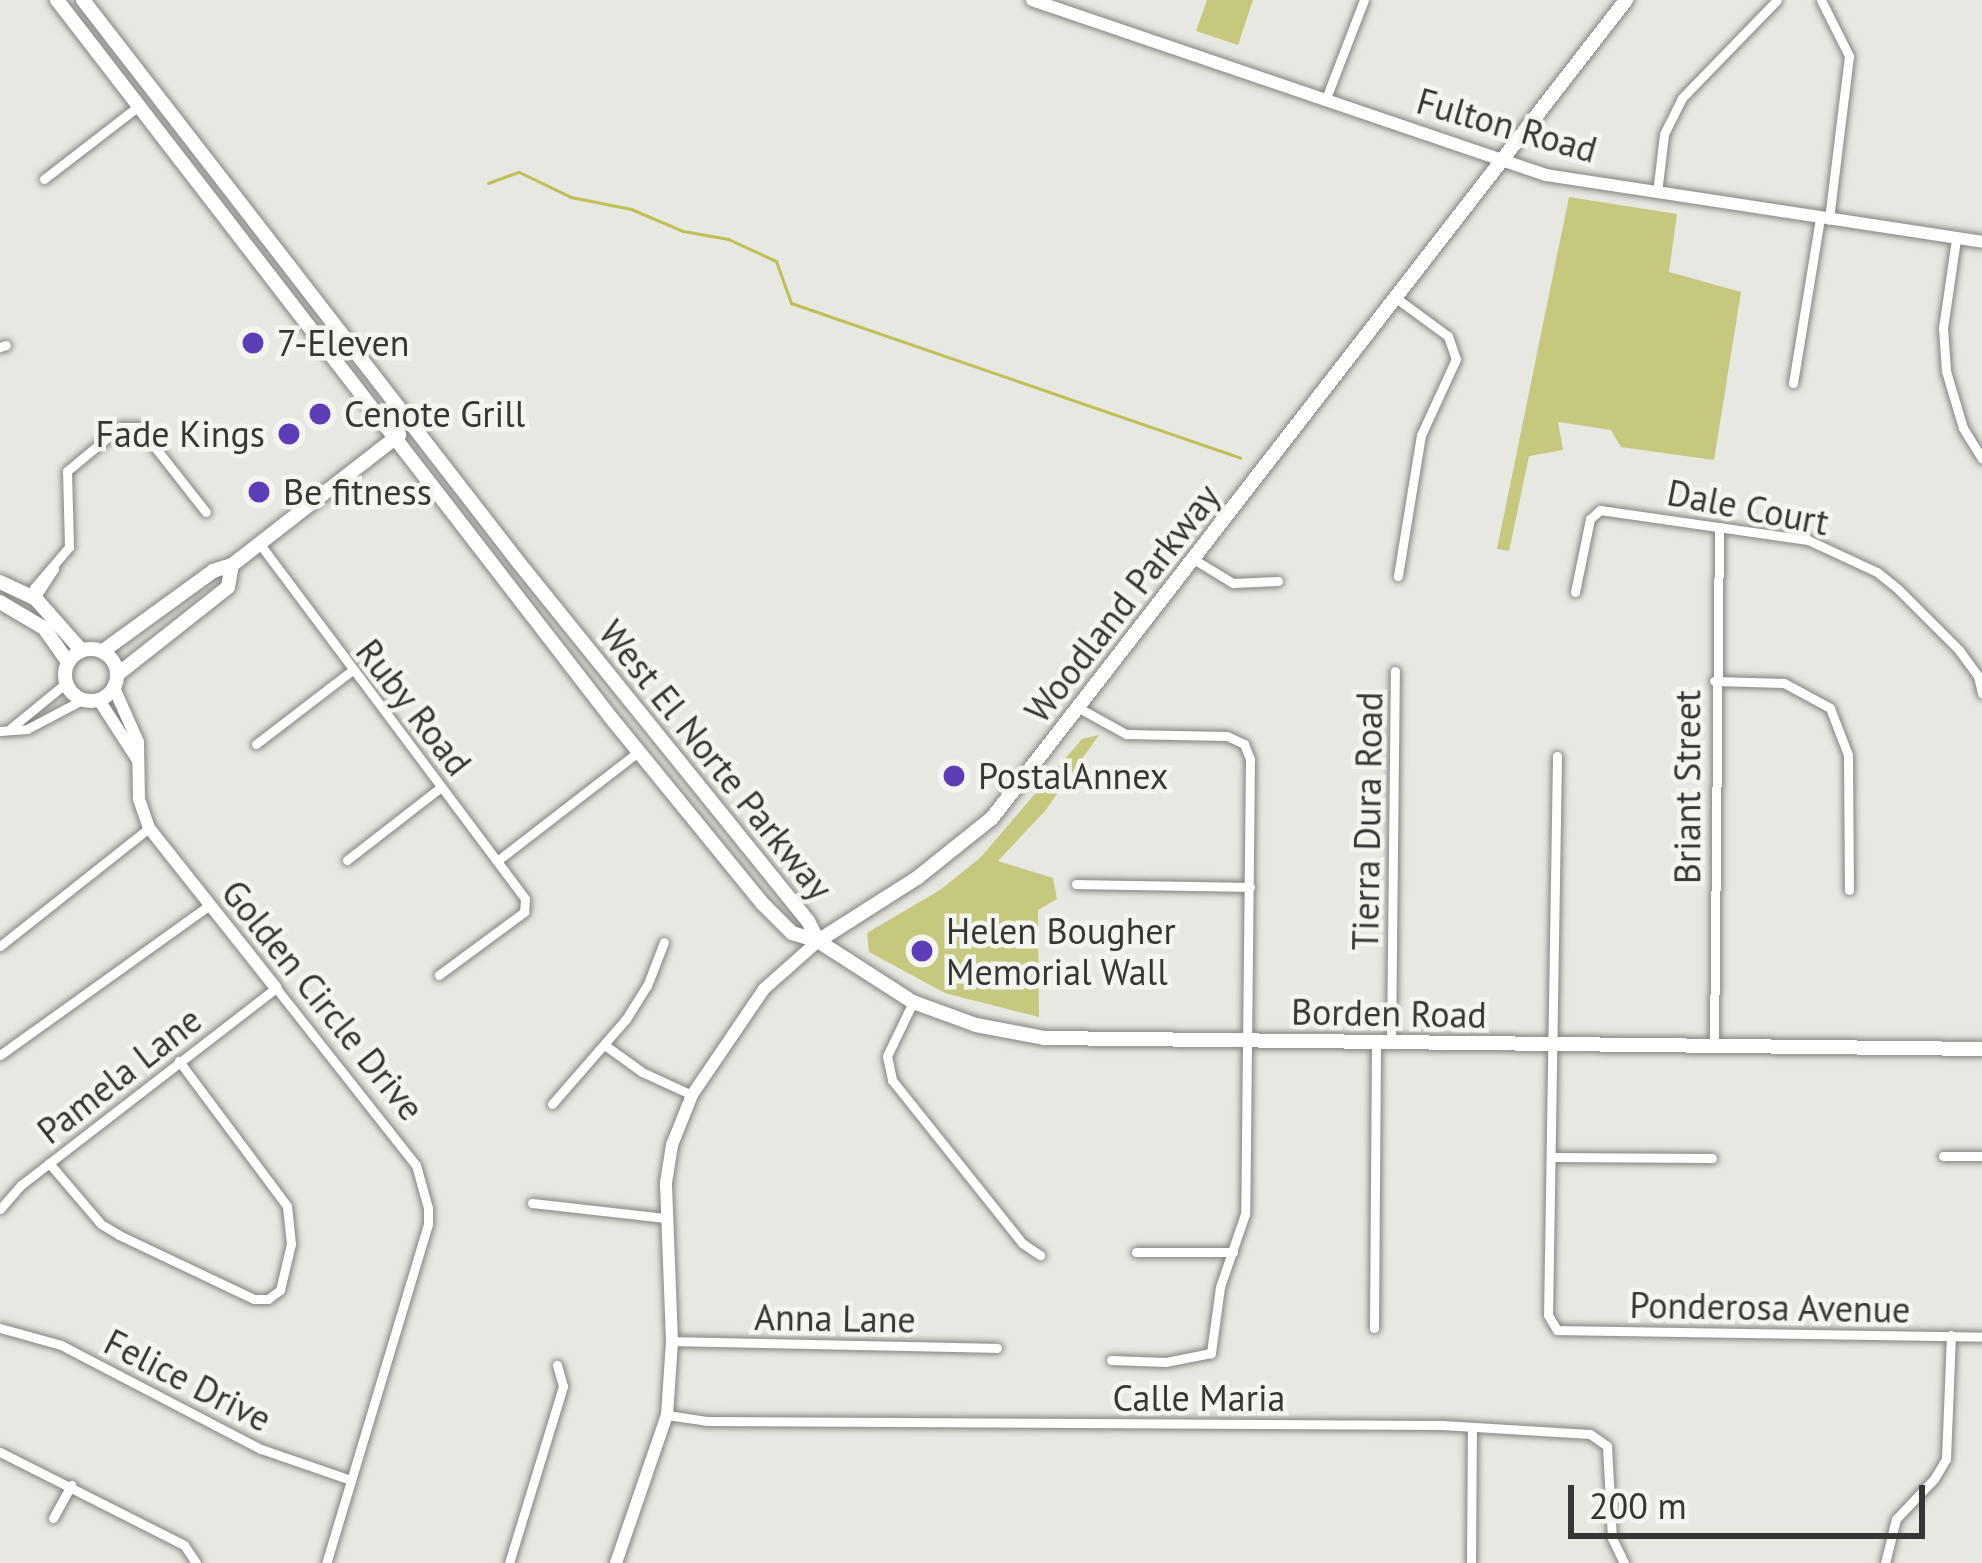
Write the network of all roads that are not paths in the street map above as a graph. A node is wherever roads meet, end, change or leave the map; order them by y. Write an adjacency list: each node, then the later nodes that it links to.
1 (56, 0): 9 (main road, West El Norte Parkway)
2 (83, 0): 18 (main road, West El Norte Parkway)
3 (1032, 0): 8 (street, Fulton Road)
4 (1364, 0): 8 (street)
5 (1626, 0): 10 (main road, Woodland Parkway)
6 (1777, 0): 12 (street)
7 (1821, 0): 13 (street)
8 (1325, 101): 10 (street, Fulton Road)
9 (137, 107): 11 (street); 19 (main road, West El Norte Parkway)
10 (1504, 161): 12 (street, Fulton Road); 16 (main road, Woodland Parkway)
11 (44, 179)
12 (1657, 193): 13 (street, Fulton Road)
13 (1824, 220): 14 (street, Fulton Road); 17 (street)
14 (1956, 238): 15 (street, Fulton Road); 20 (street)
15 (1982, 242)
16 (1396, 298): 24 (main road, Woodland Parkway); 26 (street)
17 (1793, 383)
18 (412, 424): 19 (main road); 58 (main road, West El Norte Parkway)
19 (395, 437): 23 (main road); 47 (main road, West El Norte Parkway)
20 (1982, 458)
21 (206, 512): 30 (street)
22 (1719, 526): 29 (street, Dale Court); 36 (street, Dale Court); 40 (street, Briant Street)
23 (259, 543): 25 (main road); 37 (street, Ruby Road)
24 (1195, 560): 27 (street); 44 (main road, Woodland Parkway)
25 (232, 566): 34 (main road); 39 (main road)
26 (1398, 576)
27 (1278, 581)
28 (0, 582): 30 (main road)
29 (1575, 592)
30 (35, 598): 32 (main road); 33 (main road)
31 (0, 602): 32 (main road)
32 (28, 615): 35 (main road)
33 (81, 650): 34 (main road); 35 (main road)
34 (103, 651): 39 (main road)
35 (68, 662): 41 (main road)
36 (1978, 667): 42 (street, Dale Court)
37 (351, 671): 46 (street); 50 (street, Ruby Road)
38 (1395, 671): 65 (street, Tierra Dura Road)
39 (116, 681): 43 (main road); 49 (street, Golden Circle Drive)
40 (1714, 681): 56 (street); 68 (street, Briant Street)
41 (66, 683): 43 (main road); 45 (street)
42 (1982, 694)
43 (91, 700): 45 (street); 49 (street, Golden Circle Drive)
44 (1079, 708): 55 (street); 58 (main road, Woodland Parkway)
45 (5, 729)
46 (256, 744)
47 (638, 752): 53 (street); 58 (main road, West El Norte Parkway)
48 (1557, 756): 67 (street)
49 (138, 760): 51 (street, Golden Circle Drive)
50 (441, 787): 52 (street); 53 (street, Ruby Road)
51 (149, 828): 57 (street, Golden Circle Drive); 60 (street)
52 (347, 860)
53 (497, 861): 61 (street, Ruby Road)
54 (1076, 884): 55 (street)
55 (1250, 887): 64 (street)
56 (1849, 890)
57 (208, 906): 62 (street, Golden Circle Drive); 70 (street)
58 (818, 941): 63 (main road, Borden Road); 72 (street, Woodland Parkway)
59 (664, 942): 66 (street)
60 (0, 946)
61 (439, 975)
62 (276, 988): 71 (street, Pamela Lane); 96 (street, Golden Circle Drive)
63 (913, 1002): 64 (main road, Borden Road); 84 (street)
64 (1247, 1040): 65 (main road, Borden Road); 83 (street)
65 (1384, 1044): 67 (main road, Borden Road); 86 (street, Tierra Dura Road)
66 (606, 1046): 72 (street); 73 (street)
67 (1552, 1046): 68 (main road, Borden Road); 76 (street)
68 (1714, 1048): 69 (main road, Borden Road)
69 (1982, 1049)
70 (0, 1054)
71 (179, 1061): 78 (street, Pamela Lane); 78 (street)
72 (692, 1095): 81 (street, Woodland Parkway)
73 (552, 1104)
74 (1943, 1156): 75 (street)
75 (1982, 1156)
76 (1551, 1157): 77 (street); 87 (street, Ponderosa Avenue)
77 (1712, 1158)
78 (49, 1163): 80 (street, Pamela Lane)
79 (532, 1203): 81 (street)
80 (0, 1210)
81 (665, 1218): 89 (street, Woodland Parkway)
82 (1136, 1252): 83 (street)
83 (1233, 1252): 91 (street)
84 (1040, 1255)
85 (0, 1328): 96 (street, Felice Drive)
86 (1374, 1328)
87 (1951, 1335): 88 (street, Ponderosa Avenue); 105 (street)
88 (1982, 1337)
89 (672, 1341): 90 (street, Anna Lane); 93 (street, Woodland Parkway)
90 (997, 1348)
91 (1111, 1360)
92 (557, 1364): 101 (street)
93 (667, 1415): 94 (street, Calle Maria); 102 (street, Woodland Parkway)
94 (1472, 1427): 103 (street); 104 (street, Calle Maria)
95 (0, 1452): 97 (street)
96 (351, 1480): 100 (street, Golden Circle Drive)
97 (71, 1485): 98 (street); 99 (street)
98 (53, 1518)
99 (196, 1563)
100 (326, 1563)
101 (509, 1563)
102 (616, 1563)
103 (1471, 1563)
104 (1624, 1563)
105 (1886, 1563)

